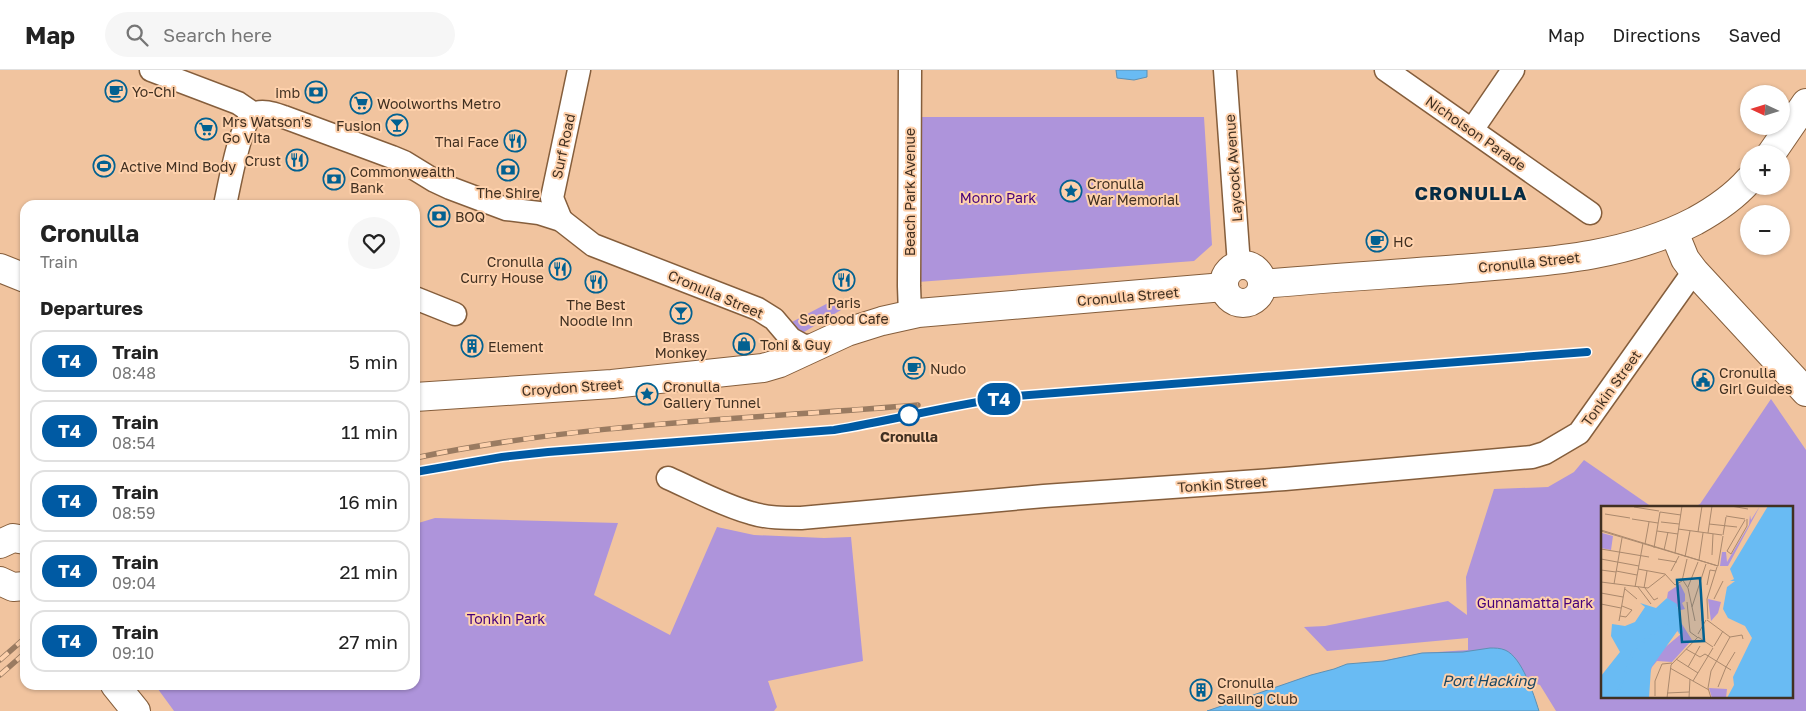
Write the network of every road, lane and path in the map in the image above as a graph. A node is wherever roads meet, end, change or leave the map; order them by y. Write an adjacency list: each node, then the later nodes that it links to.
1 (579, 70): 14 (street, Surf Road)
2 (910, 70): 24 (street, Beach Park Avenue)
3 (1225, 70): 16 (street, Laycock Avenue)
4 (1386, 70): 9 (street, Nicholson Parade)
5 (1513, 70): 9 (street)
6 (156, 71): 8 (street)
7 (1806, 104): 10 (street)
8 (254, 114): 12 (street); 14 (street, Cronulla Street)
9 (1472, 130): 13 (street, Nicholson Parade)
10 (1777, 145)
11 (1740, 188): 15 (street, Cronulla Street)
12 (226, 200)
13 (1590, 213)
14 (561, 220): 25 (street, Cronulla Street)
15 (1674, 232): 18 (street); 20 (street, Cronulla Street)
16 (1239, 265): 20 (street); 21 (street)
17 (0, 268): 19 (street)
18 (1694, 271): 26 (street); 28 (street, Tonkin Street)
19 (20, 276)
20 (1262, 284): 21 (street)
21 (1224, 287): 24 (street, Cronulla Street)
22 (420, 300): 23 (street)
23 (455, 314)
24 (910, 315): 25 (street, Cronulla Street)
25 (814, 347): 27 (street, Croydon Street)
26 (1806, 392)
27 (420, 397)
28 (668, 478)
29 (0, 581): 30 (street)
30 (20, 586)
31 (119, 690): 32 (street)
32 (136, 711)

